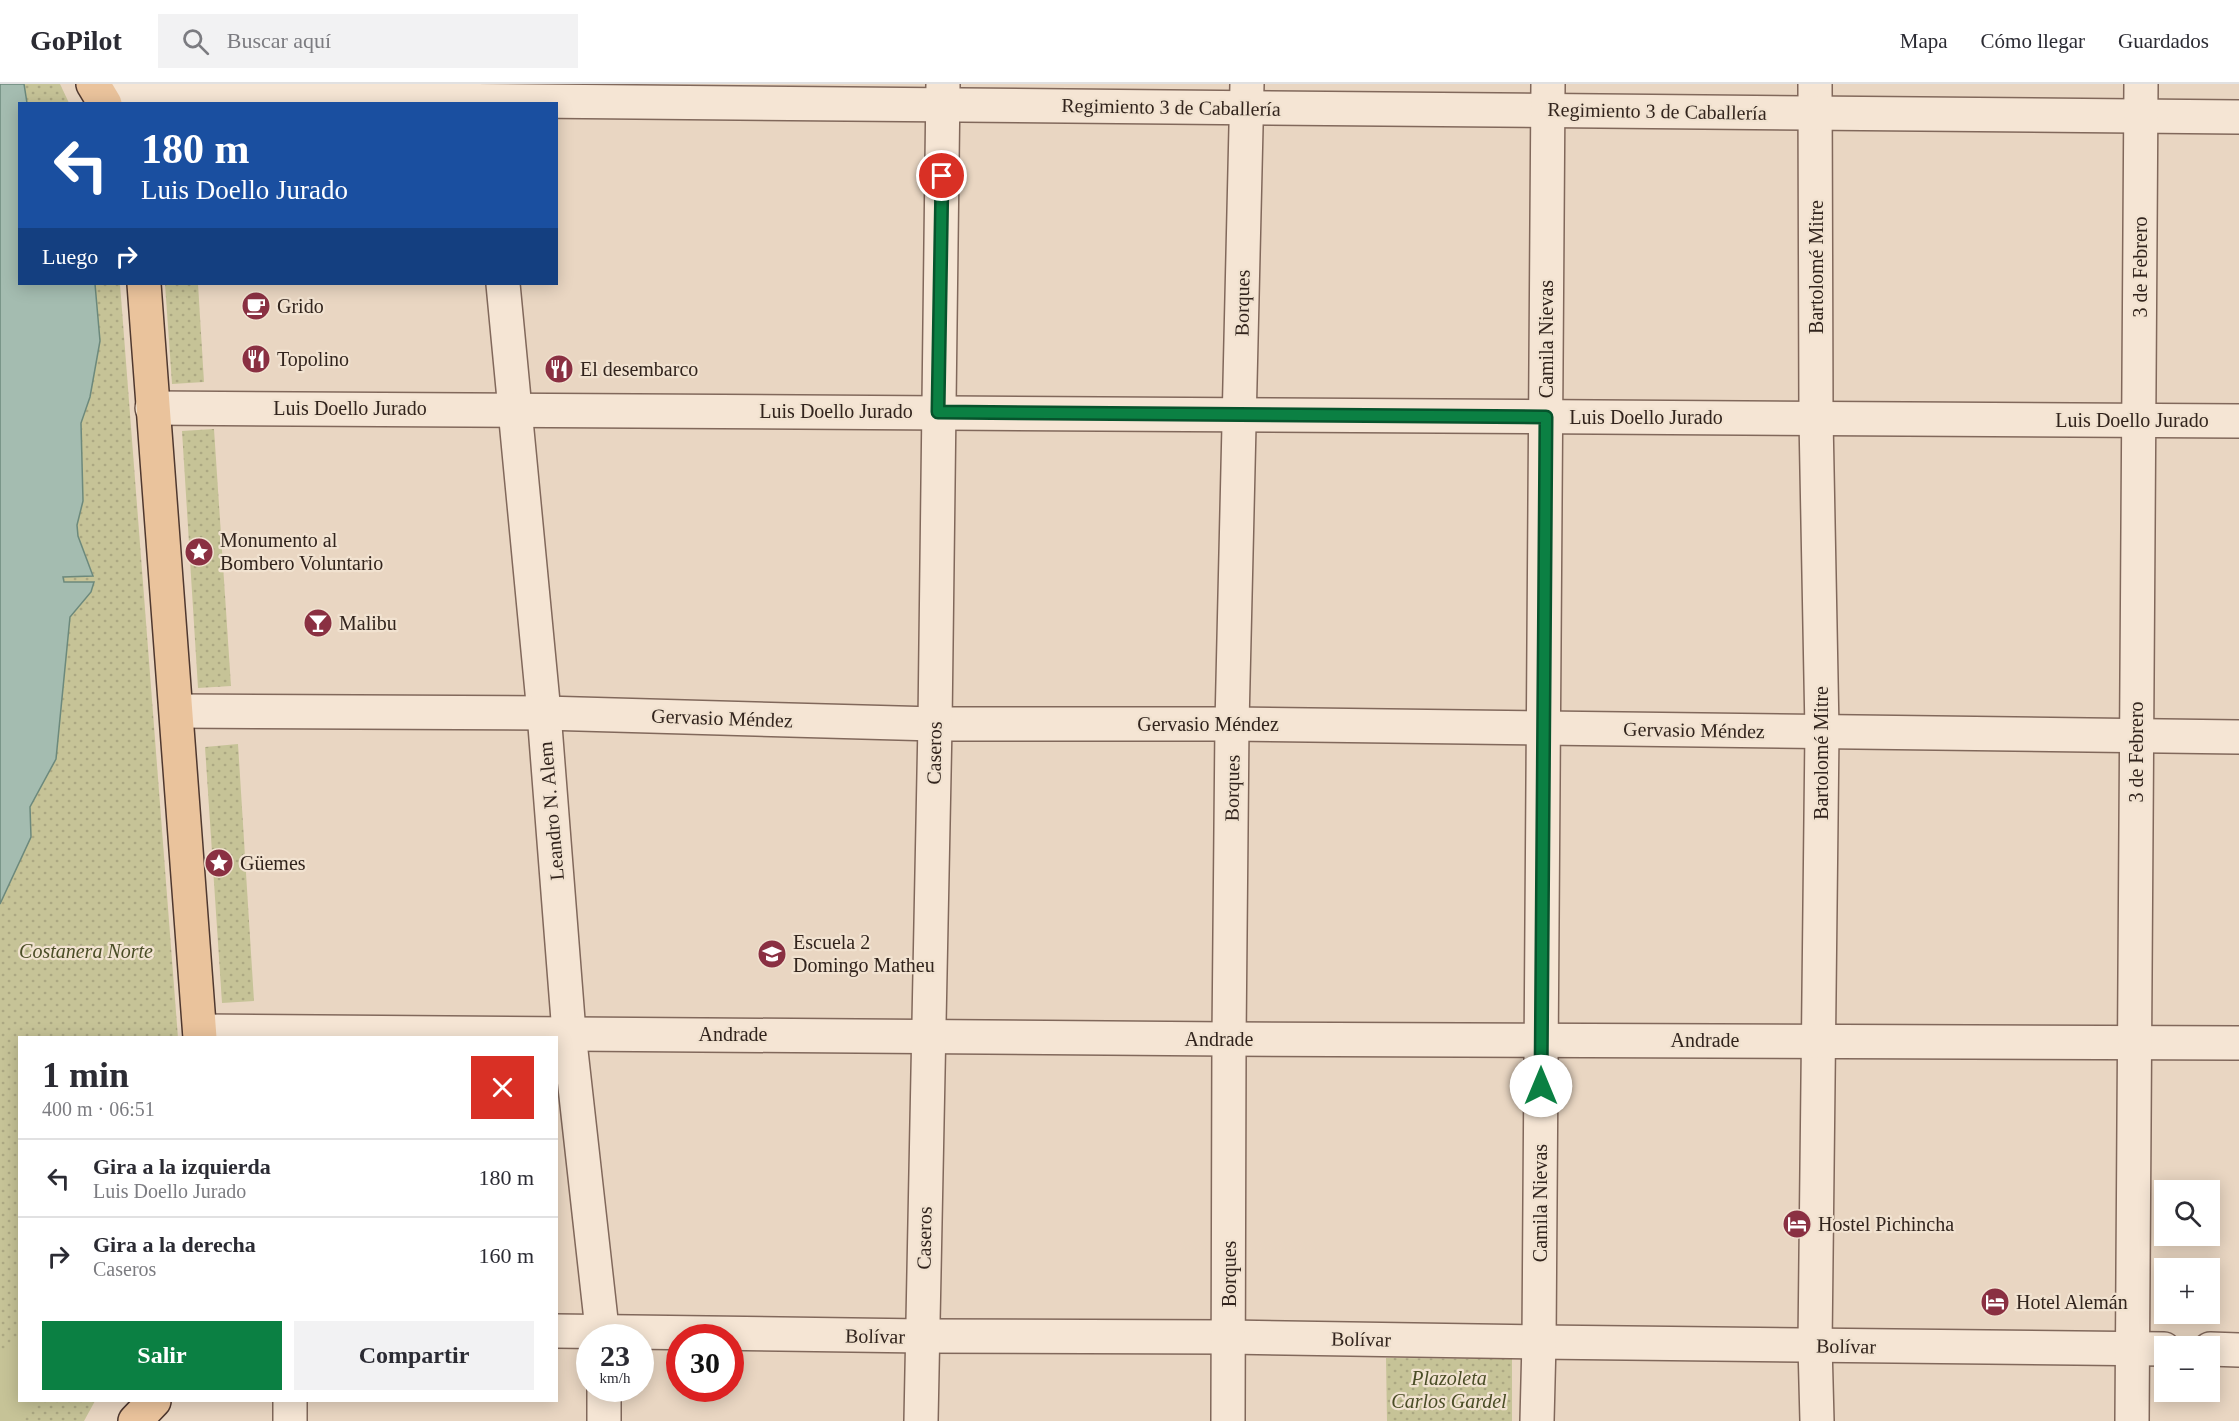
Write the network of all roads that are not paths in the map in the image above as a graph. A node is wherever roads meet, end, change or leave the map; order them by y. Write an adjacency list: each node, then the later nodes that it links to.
1 (943, 94): 3 (street, Regimiento 3 de Caballería); 4 (street, Regimiento 3 de Caballería); 13 (street, Caseros)
2 (100, 95): 3 (street, Regimiento 3 de Caballería)
3 (484, 96)
4 (1247, 96): 5 (street, Regimiento 3 de Caballería); 14 (street, Borques)
5 (1548, 97): 6 (street, Regimiento 3 de Caballería); 15 (street, Camila Nievas)
6 (1815, 98): 7 (street, Regimiento 3 de Caballería); 16 (street, Bartolomé Mitre)
7 (2141, 100): 8 (street, Regimiento 3 de Caballería); 17 (street, 3 de Febrero)
8 (2239, 117)
9 (144, 285): 11 (main road)
10 (503, 285): 12 (street, Leandro N. Alem)
11 (152, 408): 12 (street, Luis Doello Jurado); 19 (main road)
12 (516, 409): 13 (street, Luis Doello Jurado); 20 (street, Leandro N. Alem)
13 (938, 412): 14 (street, Luis Doello Jurado); 21 (street, Caseros)
14 (1240, 416): 15 (street, Luis Doello Jurado); 22 (street, Borques)
15 (1546, 417): 16 (street, Luis Doello Jurado); 23 (street, Camila Nievas)
16 (1816, 418): 17 (street, Luis Doello Jurado); 24 (street, Bartolomé Mitre)
17 (2139, 420): 18 (street, Luis Doello Jurado); 25 (street, 3 de Febrero)
18 (2239, 421)
19 (177, 711): 20 (street, Gervasio Méndez); 28 (main road)
20 (544, 712): 21 (street, Gervasio Méndez); 27 (street, Leandro N. Alem)
21 (935, 724): 22 (street, Gervasio Méndez); 29 (street, Caseros)
22 (1232, 724): 23 (street, Gervasio Méndez); 30 (street, Borques)
23 (1544, 728): 24 (street, Gervasio Méndez); 31 (street, Camila Nievas)
24 (1821, 731): 25 (street, Gervasio Méndez); 32 (street, Bartolomé Mitre)
25 (2137, 735): 26 (street, Gervasio Méndez); 33 (street, 3 de Febrero)
26 (2239, 737)
27 (569, 1033): 28 (street, Andrade); 29 (street, Andrade); 35 (street, Leandro N. Alem)
28 (200, 1034)
29 (927, 1035): 30 (street, Andrade); 39 (street, Caseros)
30 (1229, 1039): 31 (street, Andrade); 40 (street, Borques)
31 (1542, 1039): 32 (street, Andrade); 41 (street, Camila Nievas)
32 (1818, 1040): 33 (street, Andrade); 42 (street, Bartolomé Mitre)
33 (2135, 1042): 34 (street, Andrade); 43 (street, 3 de Febrero)
34 (2239, 1043)
35 (602, 1324)
36 (558, 1331): 37 (street, Bolívar)
37 (576, 1333)
38 (654, 1335): 39 (street, Bolívar)
39 (923, 1336): 40 (street, Bolívar); 52 (street, Caseros)
40 (1229, 1336): 41 (street, Bolívar); 53 (street, Borques)
41 (1539, 1342): 42 (street, Bolívar); 54 (street, Camila Nievas)
42 (1815, 1345): 43 (street, Bolívar); 55 (street, Bartolomé Mitre)
43 (2149, 1349): 56 (street, 3 de Febrero)
44 (2220, 1349): 45 (street)
45 (2239, 1350)
46 (153, 1402): 49 (main road)
47 (290, 1402): 50 (street)
48 (604, 1402): 51 (street)
49 (135, 1421)
50 (290, 1421)
51 (604, 1421)
52 (921, 1421)
53 (1228, 1421)
54 (1537, 1421)
55 (1817, 1421)
56 (2132, 1421)

